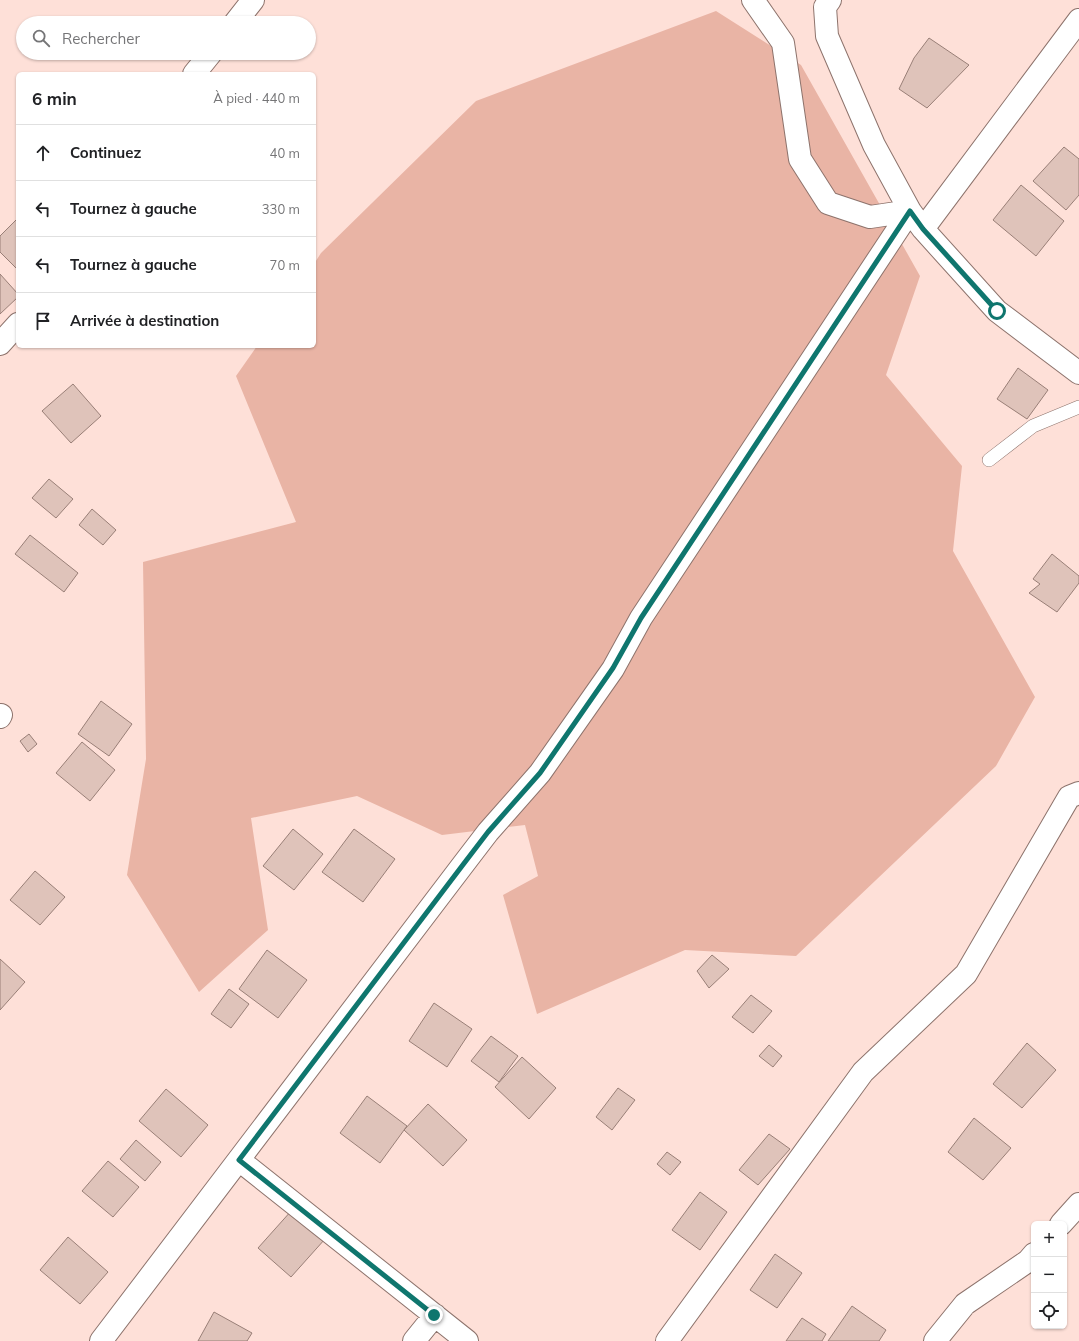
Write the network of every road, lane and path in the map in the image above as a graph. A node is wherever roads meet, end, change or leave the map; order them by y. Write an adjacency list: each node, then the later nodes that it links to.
1 (253, 0): 4 (street)
2 (753, 0): 8 (street)
3 (830, 0): 8 (street)
4 (240, 16)
5 (1079, 20): 9 (street)
6 (205, 60): 7 (street)
7 (196, 72)
8 (910, 211): 9 (street); 16 (street)
9 (923, 229): 12 (street)
10 (16, 326): 11 (street)
11 (0, 344)
12 (1079, 373)
13 (1079, 407): 14 (lane)
14 (989, 460)
15 (1079, 793): 24 (street)
16 (239, 1160): 20 (street); 21 (street)
17 (1079, 1204): 18 (street)
18 (1064, 1221)
19 (1031, 1257): 25 (street)
20 (434, 1315): 22 (street); 23 (street)
21 (101, 1341)
22 (414, 1341)
23 (467, 1341)
24 (667, 1341)
25 (935, 1341)

